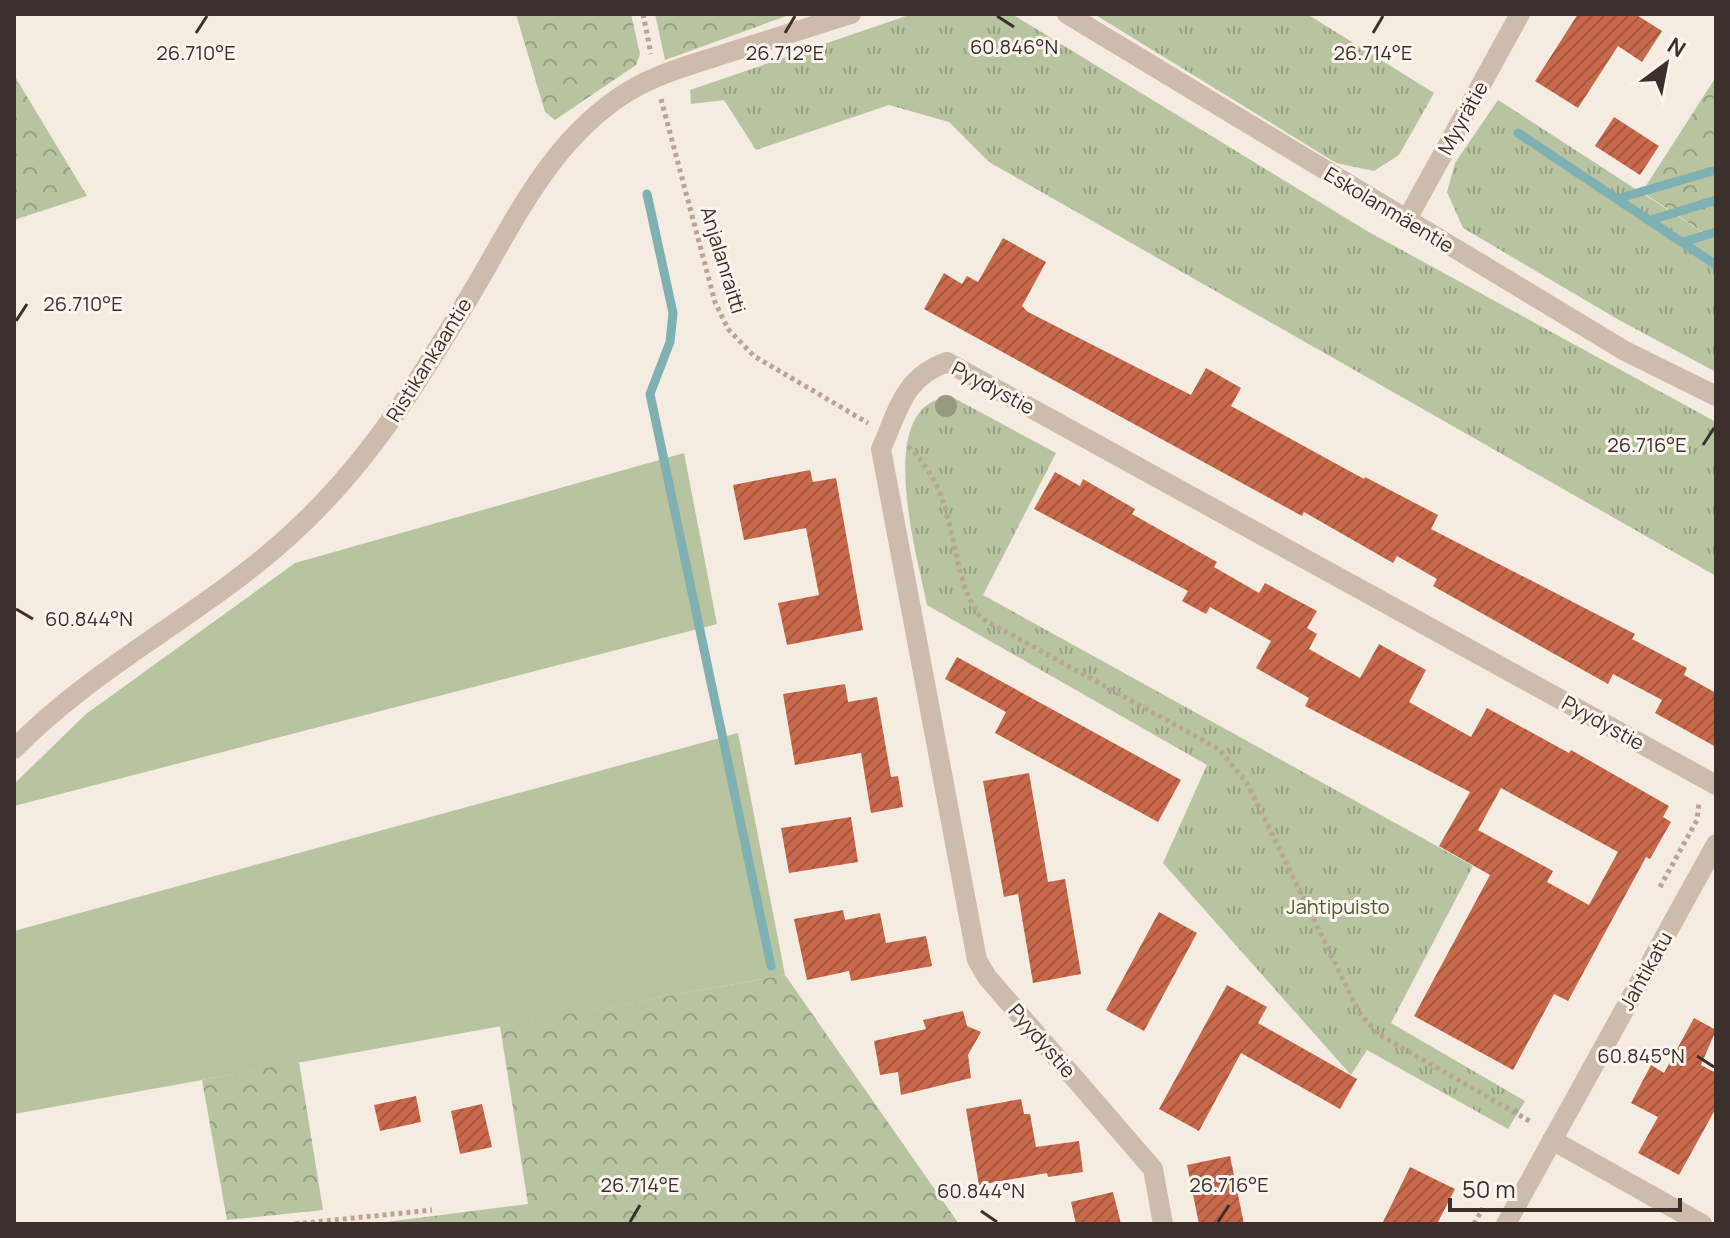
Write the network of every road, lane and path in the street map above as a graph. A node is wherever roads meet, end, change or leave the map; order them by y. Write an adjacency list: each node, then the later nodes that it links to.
1 (643, 14): 5 (path, Anjalanraitti)
2 (851, 14): 5 (street, Ristikankaantie)
3 (1067, 14): 6 (street, Eskolanmäentie)
4 (1520, 14): 6 (street, Myyrätie)
5 (655, 77): 8 (path, Anjalanraitti); 9 (street, Ristikankaantie)
6 (1406, 221): 7 (street, Eskolanmäentie)
7 (1716, 396)
8 (887, 435): 10 (street, Pyydystie); 15 (path, Anjalanraitti); 21 (street, Pyydystie)
9 (14, 749)
10 (1697, 775): 11 (street, Pyydystie); 13 (path)
11 (1716, 785)
12 (1716, 844): 17 (street, Jahtikatu)
13 (1659, 888)
14 (1539, 1108): 15 (path)
15 (1531, 1121): 16 (path); 17 (path, Anjalanraitti)
16 (1524, 1133)
17 (1552, 1140): 23 (street, Jahtikatu); 24 (street)
18 (1486, 1202): 22 (path)
19 (432, 1210): 20 (path)
20 (295, 1224)
21 (1163, 1224)
22 (1474, 1224)
23 (1506, 1224)
24 (1702, 1224)

